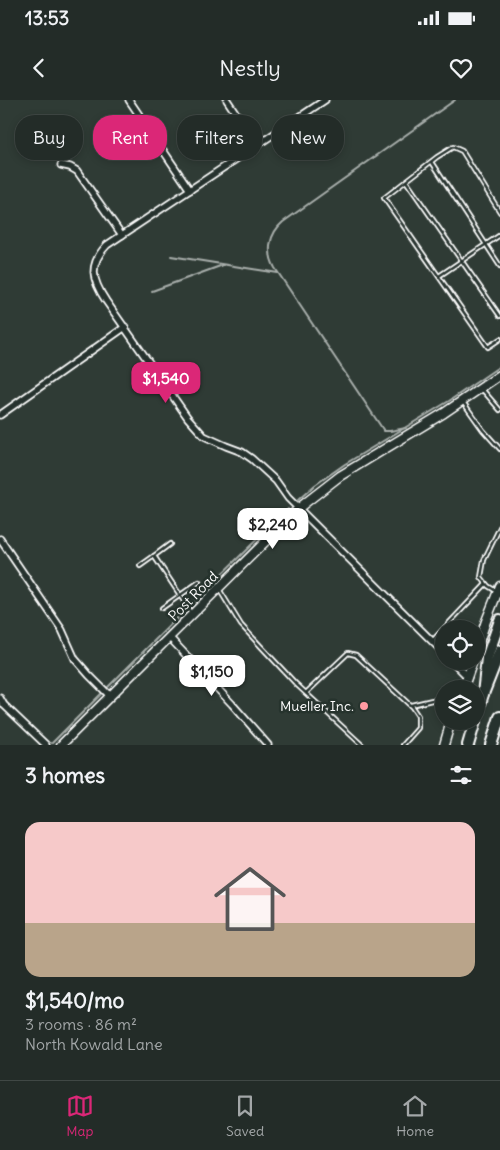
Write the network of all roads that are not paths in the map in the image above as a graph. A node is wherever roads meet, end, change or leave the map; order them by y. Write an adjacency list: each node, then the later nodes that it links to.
1 (129, 100): 10 (street)
2 (227, 100): 4 (street)
3 (325, 100): 5 (street)
4 (237, 115)
5 (262, 142)
6 (235, 160): 10 (street)
7 (432, 162): 9 (lane); 11 (lane); 14 (lane)
8 (60, 165): 12 (street)
9 (406, 181): 15 (lane); 17 (lane)
10 (190, 190): 12 (street)
11 (500, 212)
12 (122, 235): 19 (street)
13 (500, 235): 14 (lane)
14 (486, 245): 15 (lane); 16 (lane)
15 (461, 262): 17 (lane); 18 (lane)
16 (500, 266)
17 (438, 276): 20 (lane)
18 (500, 316)
19 (124, 327): 25 (street); 27 (street)
20 (500, 339)
21 (500, 375): 22 (street, Post Road)
22 (481, 388): 23 (street, Post Road); 24 (lane)
23 (462, 401): 26 (lane); 27 (street, Post Road)
24 (500, 410)
25 (0, 415)
26 (500, 449)
27 (299, 508): 35 (street, Post Road); 43 (street)
28 (500, 527): 34 (lane)
29 (0, 539): 53 (street)
30 (170, 544): 31 (lane)
31 (154, 556): 32 (lane); 37 (lane)
32 (140, 566)
33 (200, 582): 37 (lane)
34 (486, 584): 36 (lane); 43 (lane)
35 (218, 588): 39 (street, Post Road); 52 (lane)
36 (499, 589): 41 (street)
37 (180, 595): 38 (lane); 39 (lane)
38 (162, 608)
39 (192, 615): 42 (street, Post Road)
40 (500, 620): 50 (highway)
41 (485, 624)
42 (169, 637): 53 (street, Post Road); 63 (street)
43 (432, 641): 44 (street)
44 (435, 644)
45 (500, 651): 51 (highway)
46 (461, 670): 48 (street)
47 (470, 670): 48 (street)
48 (468, 677): 49 (street)
49 (467, 680)
50 (485, 680)
51 (485, 689)
52 (306, 693): 56 (lane); 64 (lane)
53 (110, 696): 62 (street, Post Road)
54 (0, 698): 61 (street)
55 (435, 700): 56 (lane)
56 (411, 705): 65 (lane)
57 (500, 717): 60 (highway)
58 (448, 730): 66 (street)
59 (472, 730): 67 (highway)
60 (498, 730): 68 (highway)
61 (46, 745)
62 (61, 745)
63 (268, 745)
64 (362, 745)
65 (403, 745)
66 (444, 745)
67 (468, 745)
68 (491, 745)

